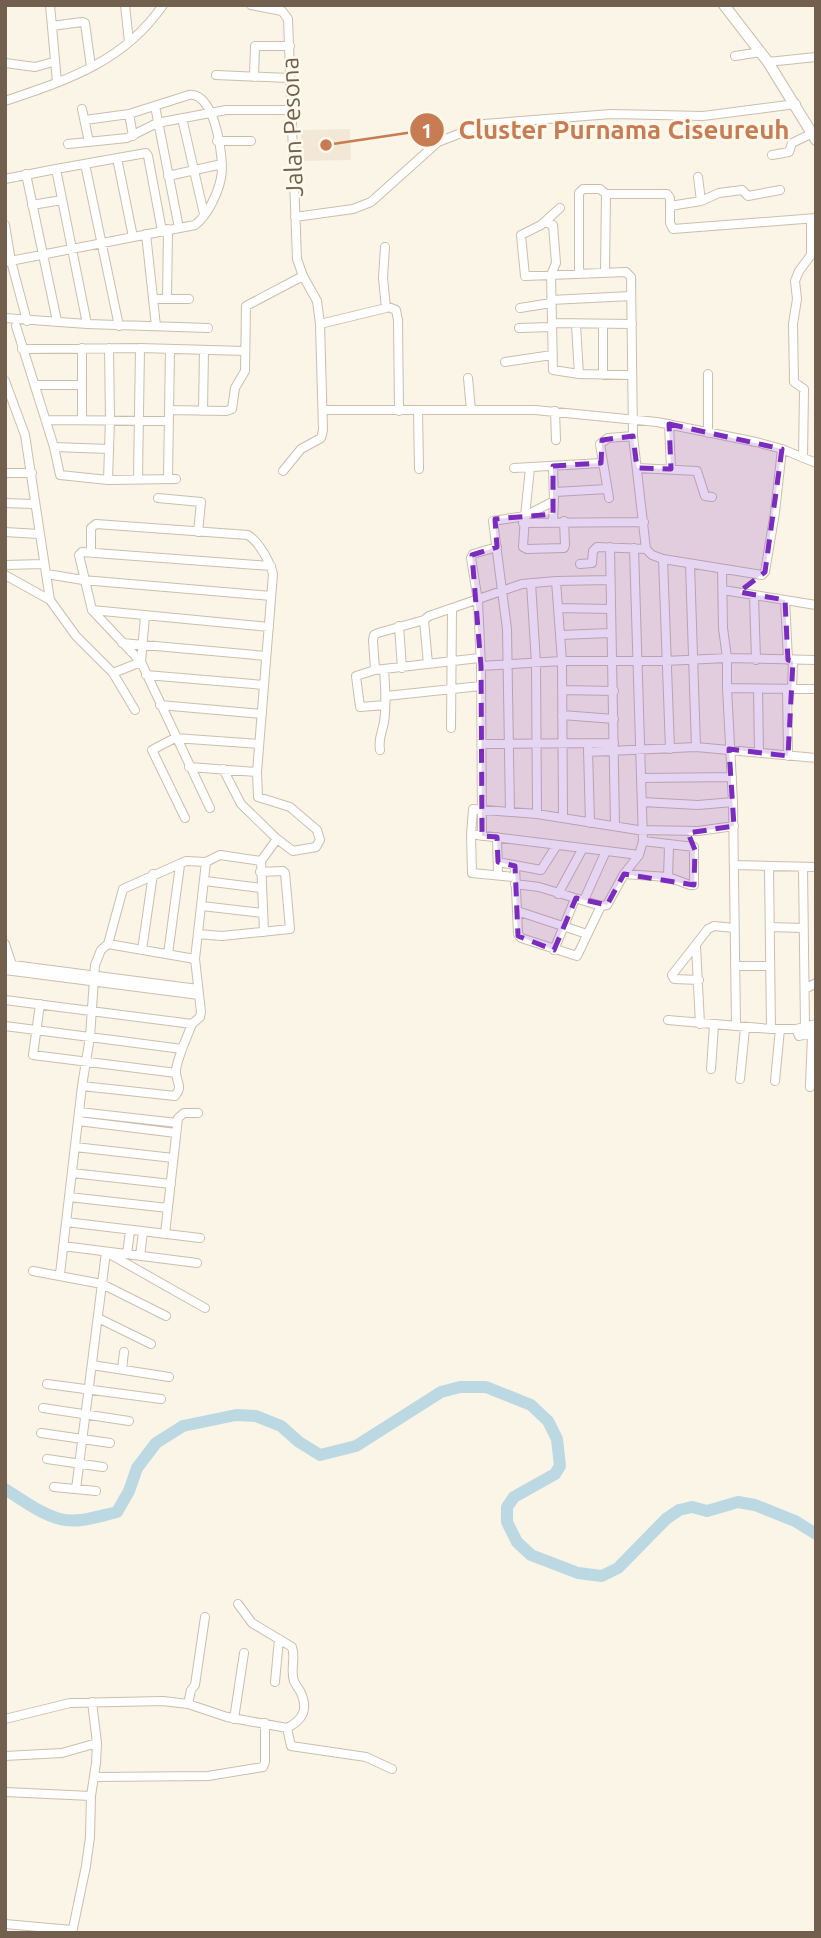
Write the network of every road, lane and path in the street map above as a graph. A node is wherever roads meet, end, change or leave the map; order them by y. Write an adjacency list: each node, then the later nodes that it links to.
1 (50, 5): 7 (street)
2 (125, 5): 8 (street)
3 (163, 5): 8 (street)
4 (251, 5): 6 (street, Jalan Pesona)
5 (724, 5): 10 (street)
6 (286, 9): 9 (street, Jalan Pesona)
7 (52, 26): 13 (street); 16 (street)
8 (129, 42): 16 (street)
9 (289, 46): 18 (street); 19 (street, Jalan Pesona)
10 (761, 52): 11 (street); 14 (street)
11 (735, 56)
12 (816, 57): 14 (street)
13 (53, 62): 15 (street); 20 (street)
14 (768, 62): 22 (street)
15 (5, 63)
16 (92, 68): 20 (street)
17 (216, 75): 18 (street)
18 (254, 77): 19 (street)
19 (289, 78): 25 (street, Jalan Pesona)
20 (57, 82): 21 (street)
21 (5, 101)
22 (796, 104): 32 (street); 56 (street)
23 (155, 106): 26 (street); 27 (street); 30 (street)
24 (82, 108): 29 (street)
25 (291, 110): 26 (street); 56 (street, Jalan Pesona)
26 (212, 112): 28 (street); 33 (street)
27 (129, 114): 29 (street); 31 (street)
28 (182, 118): 30 (street); 43 (street)
29 (85, 120): 35 (street)
30 (157, 123): 31 (street); 45 (street)
31 (130, 137): 35 (street); 37 (street)
32 (814, 137): 38 (street)
33 (217, 141): 34 (street); 41 (street)
34 (251, 141)
35 (89, 142): 36 (street)
36 (68, 144)
37 (130, 155): 39 (street); 61 (street)
38 (772, 155)
39 (117, 158): 40 (street); 63 (street)
40 (85, 164): 42 (street); 64 (street)
41 (222, 164): 43 (street); 55 (street)
42 (56, 169): 44 (street); 50 (street)
43 (193, 171): 45 (street); 55 (street)
44 (26, 174): 47 (street); 52 (street)
45 (168, 176): 60 (street)
46 (698, 177): 51 (street)
47 (5, 179)
48 (780, 190): 51 (street)
49 (606, 194): 53 (street); 69 (street); 70 (street)
50 (62, 200): 52 (street); 66 (street)
51 (701, 201): 53 (street)
52 (32, 205): 67 (street)
53 (670, 206): 57 (street)
54 (560, 208): 58 (street)
55 (204, 214): 60 (street)
56 (295, 217): 72 (street, Jalan Pesona)
57 (813, 218): 131 (street)
58 (545, 222): 71 (street); 71 (street)
59 (5, 225): 68 (street)
60 (180, 228): 61 (street)
61 (165, 230): 62 (street); 75 (street)
62 (146, 234): 63 (street); 74 (street)
63 (133, 237): 64 (street)
64 (102, 242): 66 (street); 90 (street)
65 (385, 247): 78 (street)
66 (72, 248): 67 (street); 83 (street)
67 (43, 255): 68 (street); 82 (street)
68 (8, 261): 81 (street)
69 (605, 272): 70 (street); 73 (street)
70 (579, 274): 71 (street)
71 (551, 275): 77 (street)
72 (303, 276): 84 (street, Jalan Pesona); 100 (street)
73 (631, 296): 77 (street); 85 (street)
74 (153, 299): 75 (street); 91 (street)
75 (167, 299): 76 (street)
76 (189, 299)
77 (551, 301): 79 (street); 86 (street)
78 (386, 306): 84 (street); 115 (street)
79 (520, 307)
80 (5, 318): 81 (street)
81 (27, 321): 82 (street)
82 (57, 321): 83 (street)
83 (87, 324): 90 (street)
84 (320, 324): 112 (street, Jalan Pesona)
85 (632, 324): 88 (street); 104 (street)
86 (552, 325): 87 (street); 93 (street); 101 (street)
87 (576, 325): 88 (street); 103 (street)
88 (603, 325): 106 (street)
89 (16, 326): 97 (street)
90 (119, 326): 91 (street)
91 (156, 326): 92 (street)
92 (208, 328)
93 (519, 328)
94 (82, 348): 95 (street); 97 (street); 110 (street)
95 (108, 348): 96 (street); 118 (street)
96 (140, 348): 98 (street); 121 (street)
97 (22, 349): 109 (street)
98 (170, 349): 99 (street); 111 (street)
99 (204, 350): 100 (street); 114 (street)
100 (245, 351): 114 (street)
101 (552, 355): 102 (street); 103 (street)
102 (505, 362)
103 (579, 374): 106 (street)
104 (631, 374): 106 (street); 123 (street)
105 (708, 374): 125 (street)
106 (603, 375)
107 (468, 378): 113 (street)
108 (5, 381): 142 (street)
109 (34, 385): 110 (street); 119 (street)
110 (81, 385): 120 (street)
111 (169, 410): 114 (street); 122 (street)
112 (324, 410): 115 (street); 140 (street, Jalan Pesona)
113 (471, 410): 116 (street); 117 (street)
114 (203, 411)
115 (399, 411): 116 (street)
116 (418, 411): 138 (street)
117 (555, 411): 123 (street); 127 (street)
118 (110, 419): 120 (street); 121 (street); 129 (street)
119 (46, 420): 120 (street); 128 (street)
120 (82, 420)
121 (139, 420): 122 (street); 143 (street)
122 (169, 421): 143 (street)
123 (632, 421): 124 (street); 126 (street)
124 (669, 424): 125 (street); 139 (street)
125 (708, 433): 130 (street)
126 (633, 436): 132 (street); 137 (street)
127 (556, 440)
128 (54, 447): 129 (street); 144 (street)
129 (109, 449): 144 (street)
130 (782, 449): 131 (street); 168 (street)
131 (803, 458): 133 (street)
132 (601, 463): 134 (street); 145 (street)
133 (816, 463)
134 (553, 466): 136 (street); 145 (street)
135 (514, 468): 136 (street)
136 (530, 468): 150 (street)
137 (637, 468): 139 (street); 153 (street)
138 (419, 469)
139 (671, 470): 146 (street)
140 (283, 471)
141 (5, 473): 142 (street)
142 (32, 473): 149 (street)
143 (138, 478): 144 (street)
144 (108, 480)
145 (554, 497): 150 (street); 152 (street)
146 (712, 497)
147 (158, 498): 155 (street)
148 (5, 503): 149 (street)
149 (34, 504): 156 (street)
150 (524, 520): 151 (street); 152 (street); 157 (street)
151 (564, 521): 152 (street); 153 (street)
152 (553, 522)
153 (643, 522): 160 (street)
154 (5, 532): 156 (street)
155 (198, 532): 161 (street); 167 (street)
156 (39, 534): 163 (street)
157 (497, 547): 176 (street); 181 (street)
158 (610, 547): 159 (street); 164 (street); 172 (street)
159 (634, 548): 160 (street); 206 (street)
160 (646, 549): 162 (street)
161 (91, 553): 167 (street); 171 (street)
162 (663, 559): 165 (street); 207 (street)
163 (43, 564): 166 (street); 169 (street)
164 (580, 564)
165 (690, 564): 168 (street); 197 (street)
166 (5, 565)
167 (271, 566): 177 (street)
168 (722, 570): 175 (street)
169 (47, 574): 171 (street); 179 (street)
170 (5, 576): 179 (street)
171 (83, 580): 177 (street); 186 (street)
172 (610, 580): 173 (street); 185 (street)
173 (556, 581): 174 (street); 183 (street)
174 (531, 583): 176 (street); 208 (street)
175 (723, 590): 178 (street); 196 (street)
176 (503, 592): 181 (street); 210 (street)
177 (271, 596): 190 (street)
178 (754, 596): 180 (street); 198 (street)
179 (50, 600): 213 (street)
180 (785, 600): 182 (street); 199 (street)
181 (478, 601): 184 (street); 204 (street)
182 (816, 605)
183 (559, 608): 185 (street); 192 (street)
184 (452, 609): 188 (street); 203 (street)
185 (610, 609): 191 (street)
186 (92, 610): 187 (street); 193 (street)
187 (145, 616): 190 (street); 194 (street)
188 (424, 620): 189 (street); 209 (street)
189 (399, 626): 211 (street); 212 (street)
190 (269, 627): 195 (street)
191 (610, 633): 192 (street); 205 (street)
192 (561, 635): 201 (street)
193 (122, 643): 194 (street); 202 (street)
194 (143, 644): 195 (street); 202 (street)
195 (266, 656): 215 (street)
196 (727, 658): 197 (street); 198 (street); 217 (street)
197 (692, 660): 207 (street); 238 (street)
198 (756, 660): 199 (street)
199 (790, 660): 200 (street); 221 (street)
200 (816, 660)
201 (562, 661): 205 (street); 208 (street); 220 (street)
202 (141, 662): 213 (street); 214 (street)
203 (453, 662): 204 (street); 209 (street); 222 (street)
204 (480, 662): 210 (street); 216 (street)
205 (612, 662): 206 (street); 223 (street)
206 (638, 662): 207 (street); 243 (street)
207 (666, 662): 240 (street)
208 (536, 663): 210 (street); 235 (street)
209 (428, 664): 211 (street)
210 (508, 665): 232 (street)
211 (402, 668): 212 (street)
212 (380, 669): 224 (street); 224 (street)
213 (113, 673): 226 (street)
214 (146, 675): 215 (street); 225 (street)
215 (264, 685): 227 (street)
216 (481, 686): 222 (street); 234 (street)
217 (727, 688): 218 (street); 241 (street)
218 (758, 689): 221 (street); 244 (street)
219 (816, 689): 221 (street)
220 (562, 690): 223 (street); 228 (street)
221 (790, 690): 245 (street)
222 (452, 691): 224 (street); 230 (street)
223 (614, 691): 229 (street)
224 (386, 700): 242 (street)
225 (160, 705): 227 (street); 231 (street)
226 (135, 710)
227 (262, 714): 233 (street)
228 (562, 715): 229 (street); 236 (street)
229 (614, 719): 237 (street)
230 (451, 728)
231 (175, 737): 233 (street); 247 (street); 258 (street)
232 (510, 743): 234 (street); 235 (street); 256 (street)
233 (259, 744): 249 (street)
234 (482, 744): 255 (street)
235 (536, 745): 236 (street); 257 (street)
236 (562, 745): 239 (street); 259 (street)
237 (614, 746): 239 (street); 243 (street); 261 (street)
238 (696, 747): 240 (street); 241 (street)
239 (588, 748): 260 (street)
240 (670, 748): 243 (street)
241 (729, 749): 244 (street); 250 (street)
242 (380, 750)
243 (641, 750): 251 (street)
244 (759, 753): 245 (street)
245 (788, 756): 246 (street)
246 (816, 758)
247 (189, 767): 248 (street); 254 (street)
248 (223, 769): 249 (street); 268 (street)
249 (257, 772): 268 (street)
250 (732, 777): 251 (street); 253 (street)
251 (642, 778): 252 (street)
252 (642, 802): 253 (street); 263 (street)
253 (733, 802): 262 (street)
254 (210, 808)
255 (483, 810): 256 (street); 264 (street); 265 (street)
256 (510, 812): 257 (street)
257 (537, 814): 259 (street)
258 (185, 818)
259 (563, 818): 260 (street)
260 (590, 823): 261 (street)
261 (615, 825): 263 (street)
262 (734, 826): 263 (street); 278 (street)
263 (642, 829): 267 (street)
264 (471, 835): 265 (street); 285 (street)
265 (482, 836): 266 (street)
266 (497, 837): 269 (street); 276 (street)
267 (643, 841): 270 (street); 273 (street)
268 (275, 842): 274 (street)
269 (557, 845): 271 (street); 279 (street)
270 (669, 846): 287 (street); 287 (street)
271 (583, 848): 272 (street); 291 (street)
272 (606, 851): 273 (street); 292 (street)
273 (639, 855): 286 (street)
274 (262, 860): 275 (street); 283 (street)
275 (206, 862): 277 (street); 288 (street)
276 (498, 862): 279 (street); 285 (street)
277 (180, 865): 284 (street); 312 (street)
278 (734, 865): 280 (street); 301 (street)
279 (515, 866): 289 (street)
280 (769, 867): 281 (street); 300 (street)
281 (803, 867): 282 (street); 293 (street)
282 (816, 867)
283 (260, 872): 290 (street); 303 (street)
284 (153, 874): 308 (street); 310 (street)
285 (498, 874): 289 (street)
286 (624, 874): 287 (street); 296 (street)
287 (668, 877)
288 (205, 881): 290 (street); 295 (street)
289 (515, 881): 291 (street); 297 (street)
290 (261, 888): 298 (street)
291 (558, 894): 292 (street)
292 (580, 899): 296 (street); 299 (street)
293 (804, 900): 294 (street); 302 (street)
294 (816, 901)
295 (202, 906): 298 (street); 305 (street)
296 (601, 906): 304 (street)
297 (517, 911): 299 (street); 311 (street)
298 (263, 913): 303 (street)
299 (563, 925): 304 (street); 311 (street)
300 (770, 927): 302 (street); 315 (street)
301 (734, 928): 309 (street); 314 (street)
302 (804, 931): 306 (street); 320 (street)
303 (264, 932): 305 (street)
304 (587, 933): 311 (street)
305 (198, 934): 313 (street)
306 (816, 935)
307 (5, 944): 316 (street)
308 (108, 944): 310 (street); 317 (street)
309 (696, 946): 318 (street); 318 (street)
310 (142, 950): 312 (street)
311 (554, 950)
312 (168, 954): 313 (street)
313 (195, 959): 321 (street)
314 (735, 966): 315 (street); 331 (street)
315 (770, 966): 332 (street)
316 (8, 967): 317 (street)
317 (94, 978): 321 (street); 324 (street)
318 (699, 980): 327 (street)
319 (816, 983): 320 (street)
320 (805, 989): 334 (street)
321 (198, 992): 326 (street)
322 (5, 1000): 323 (street)
323 (40, 1004): 324 (street); 333 (street)
324 (92, 1010): 326 (street); 335 (street)
325 (668, 1020): 327 (street)
326 (192, 1024): 336 (street)
327 (700, 1024): 328 (street)
328 (714, 1024): 331 (street); 338 (street)
329 (816, 1024): 334 (street)
330 (5, 1026): 333 (street)
331 (740, 1027): 332 (street); 340 (street)
332 (775, 1029): 334 (street); 341 (street)
333 (36, 1030): 335 (street); 337 (street)
334 (807, 1031): 343 (street)
335 (90, 1037): 336 (street); 337 (street)
336 (182, 1049): 339 (street)
337 (86, 1063): 339 (street); 342 (street)
338 (711, 1069)
339 (176, 1073): 342 (street)
340 (740, 1079)
341 (775, 1081)
342 (82, 1086): 344 (street)
343 (810, 1087)
344 (79, 1112): 346 (street); 347 (street)
345 (198, 1113): 347 (street)
346 (78, 1121): 348 (street); 349 (street)
347 (177, 1123): 348 (street)
348 (176, 1133): 350 (street)
349 (75, 1147): 350 (street); 351 (street)
350 (173, 1158): 352 (street)
351 (72, 1173): 352 (street); 353 (street)
352 (171, 1184): 354 (street)
353 (69, 1197): 354 (street); 355 (street)
354 (168, 1208): 358 (street)
355 (66, 1222): 356 (street); 360 (street)
356 (130, 1231): 357 (street); 362 (street)
357 (143, 1232): 358 (street); 362 (street)
358 (165, 1234): 359 (street)
359 (200, 1238)
360 (63, 1246): 361 (street); 366 (street)
361 (106, 1252): 362 (street); 364 (street); 367 (street)
362 (134, 1255): 363 (street); 364 (street)
363 (197, 1263)
364 (133, 1267): 368 (street)
365 (33, 1271): 366 (street)
366 (60, 1274): 367 (street)
367 (102, 1284): 369 (street); 370 (street)
368 (205, 1308)
369 (166, 1316)
370 (98, 1318): 371 (street); 373 (street)
371 (151, 1344)
372 (124, 1352): 374 (street)
373 (92, 1365): 374 (street); 377 (street)
374 (122, 1369): 375 (street)
375 (169, 1377)
376 (47, 1384): 377 (street)
377 (89, 1389): 378 (street); 380 (street)
378 (160, 1399)
379 (43, 1408): 380 (street)
380 (86, 1414): 381 (street); 383 (street)
381 (129, 1421)
382 (41, 1433): 383 (street)
383 (83, 1439): 384 (street); 386 (street)
384 (110, 1443)
385 (47, 1460): 386 (street)
386 (79, 1464): 387 (street); 389 (street)
387 (103, 1467)
388 (54, 1487): 389 (street)
389 (76, 1489): 390 (street)
390 (96, 1491)
391 (238, 1604): 393 (street)
392 (205, 1617): 397 (street)
393 (279, 1639): 395 (street); 401 (street)
394 (244, 1653): 398 (street)
395 (275, 1682)
396 (92, 1702): 397 (street); 399 (street); 402 (street)
397 (188, 1704): 398 (street)
398 (234, 1718): 400 (street)
399 (5, 1719)
400 (265, 1723): 401 (street); 405 (street)
401 (287, 1728): 404 (street)
402 (97, 1743): 403 (street); 405 (street)
403 (5, 1756)
404 (391, 1769)
405 (95, 1777): 407 (street)
406 (5, 1793): 407 (street)
407 (91, 1796): 409 (street)
408 (5, 1924): 409 (street)
409 (72, 1931)

